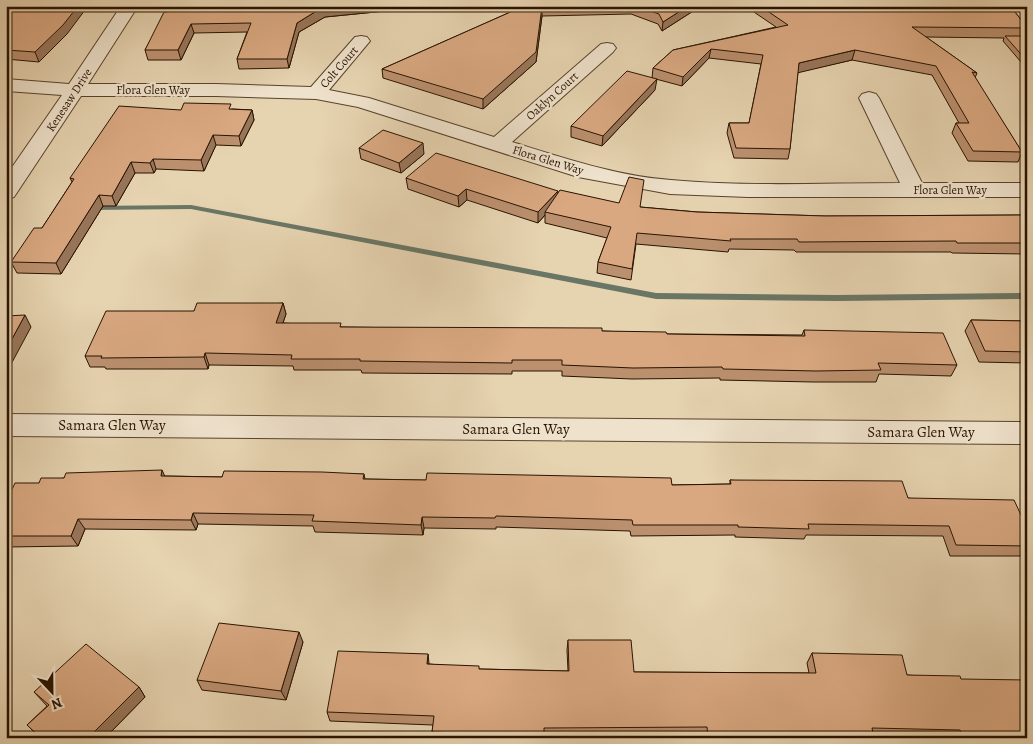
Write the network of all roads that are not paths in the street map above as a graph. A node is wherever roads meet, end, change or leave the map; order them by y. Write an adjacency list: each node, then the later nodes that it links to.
1 (130, 6): 5 (street, Kenesaw Drive)
2 (361, 41): 6 (street, Colt Court)
3 (607, 48): 8 (street, Oaklyn Court)
4 (6, 85): 5 (street, Flora Glen Way)
5 (75, 90): 6 (street, Flora Glen Way); 11 (street, Kenesaw Drive)
6 (316, 93): 8 (street, Flora Glen Way)
7 (869, 98): 9 (street)
8 (498, 144): 9 (street, Flora Glen Way)
9 (914, 189): 10 (street, Flora Glen Way)
10 (1027, 190)
11 (6, 192)
12 (6, 424): 13 (street, Samara Glen Way)
13 (1027, 433)

